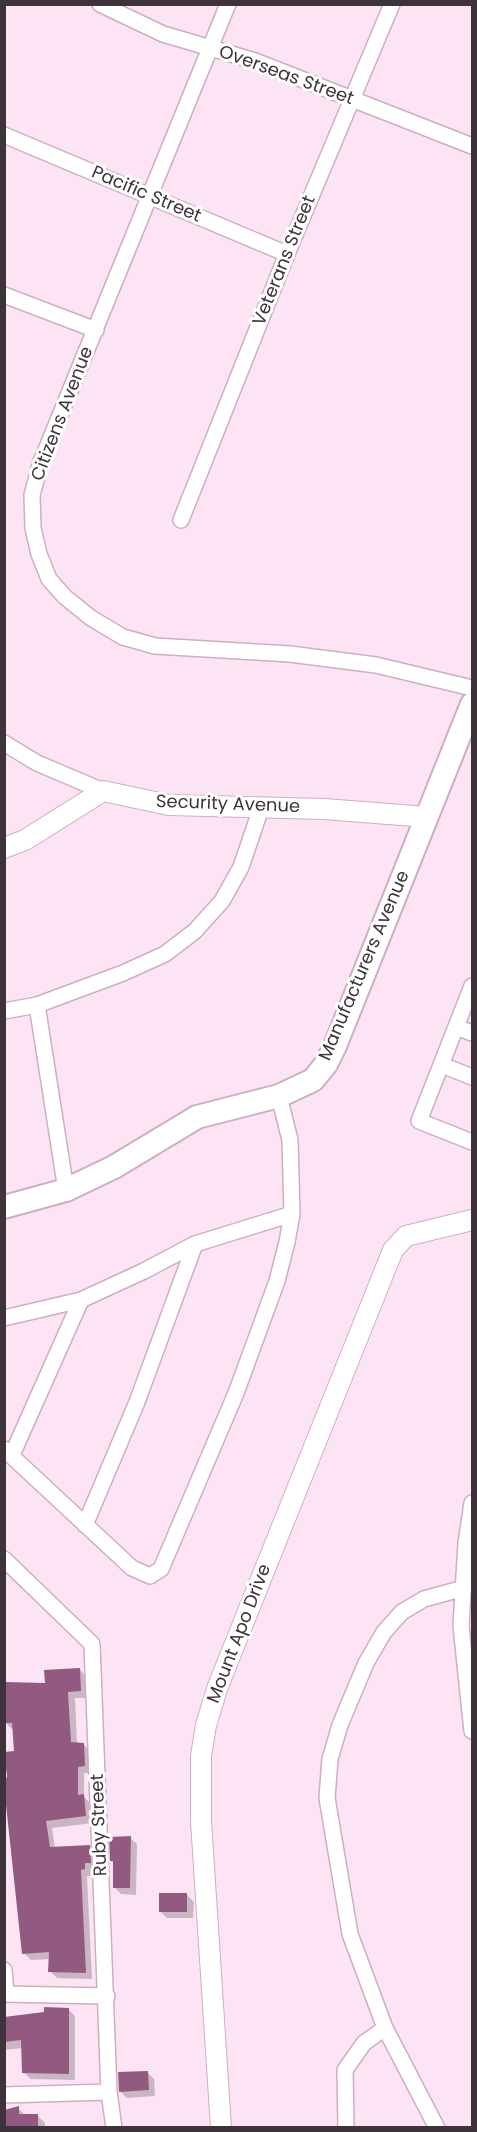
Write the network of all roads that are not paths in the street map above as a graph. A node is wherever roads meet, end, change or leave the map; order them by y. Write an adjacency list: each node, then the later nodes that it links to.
1 (100, 4): 4 (street, Overseas Street)
2 (228, 4): 4 (street, Citizens Avenue)
3 (393, 4): 5 (street, Veterans Street)
4 (210, 48): 5 (street, Overseas Street); 8 (street, Citizens Avenue)
5 (352, 99): 7 (street, Overseas Street); 9 (street, Veterans Street)
6 (4, 135): 8 (street, Pacific Street)
7 (472, 146)
8 (150, 196): 9 (street, Pacific Street); 11 (street, Citizens Avenue)
9 (287, 254): 12 (street, Veterans Street)
10 (4, 295): 11 (street)
11 (96, 330): 13 (street, Citizens Avenue)
12 (181, 520)
13 (472, 688)
14 (472, 704): 18 (main road, Manufacturers Avenue)
15 (4, 743): 16 (street, Security Avenue)
16 (103, 791): 17 (street, Security Avenue); 19 (street)
17 (261, 808): 18 (street, Security Avenue); 21 (street)
18 (427, 818): 27 (main road, Manufacturers Avenue)
19 (4, 848)
20 (472, 986): 23 (street)
21 (37, 1005): 22 (street); 29 (street)
22 (4, 1011)
23 (456, 1027): 24 (street); 25 (street)
24 (472, 1033)
25 (441, 1065): 26 (street); 28 (street)
26 (472, 1077)
27 (279, 1096): 29 (main road, Manufacturers Avenue); 31 (street)
28 (472, 1142)
29 (66, 1190): 30 (main road, Manufacturers Avenue)
30 (4, 1207)
31 (292, 1214): 33 (street); 38 (street)
32 (472, 1220): 49 (street, Mount Apo Drive)
33 (195, 1244): 34 (street); 38 (street)
34 (81, 1300): 35 (street); 36 (street)
35 (4, 1318)
36 (8, 1452): 38 (street)
37 (472, 1503): 40 (street)
38 (85, 1526)
39 (5, 1559): 44 (street, Ruby Street)
40 (464, 1588): 41 (street); 45 (street)
41 (472, 1731)
42 (4, 1970): 43 (street)
43 (5, 1994): 44 (street)
44 (107, 1996): 46 (street, Ruby Street)
45 (386, 2028): 50 (street); 51 (street)
46 (109, 2092): 47 (street); 48 (street, Ruby Street)
47 (4, 2096)
48 (114, 2127)
49 (221, 2127)
50 (346, 2127)
51 (437, 2127)

